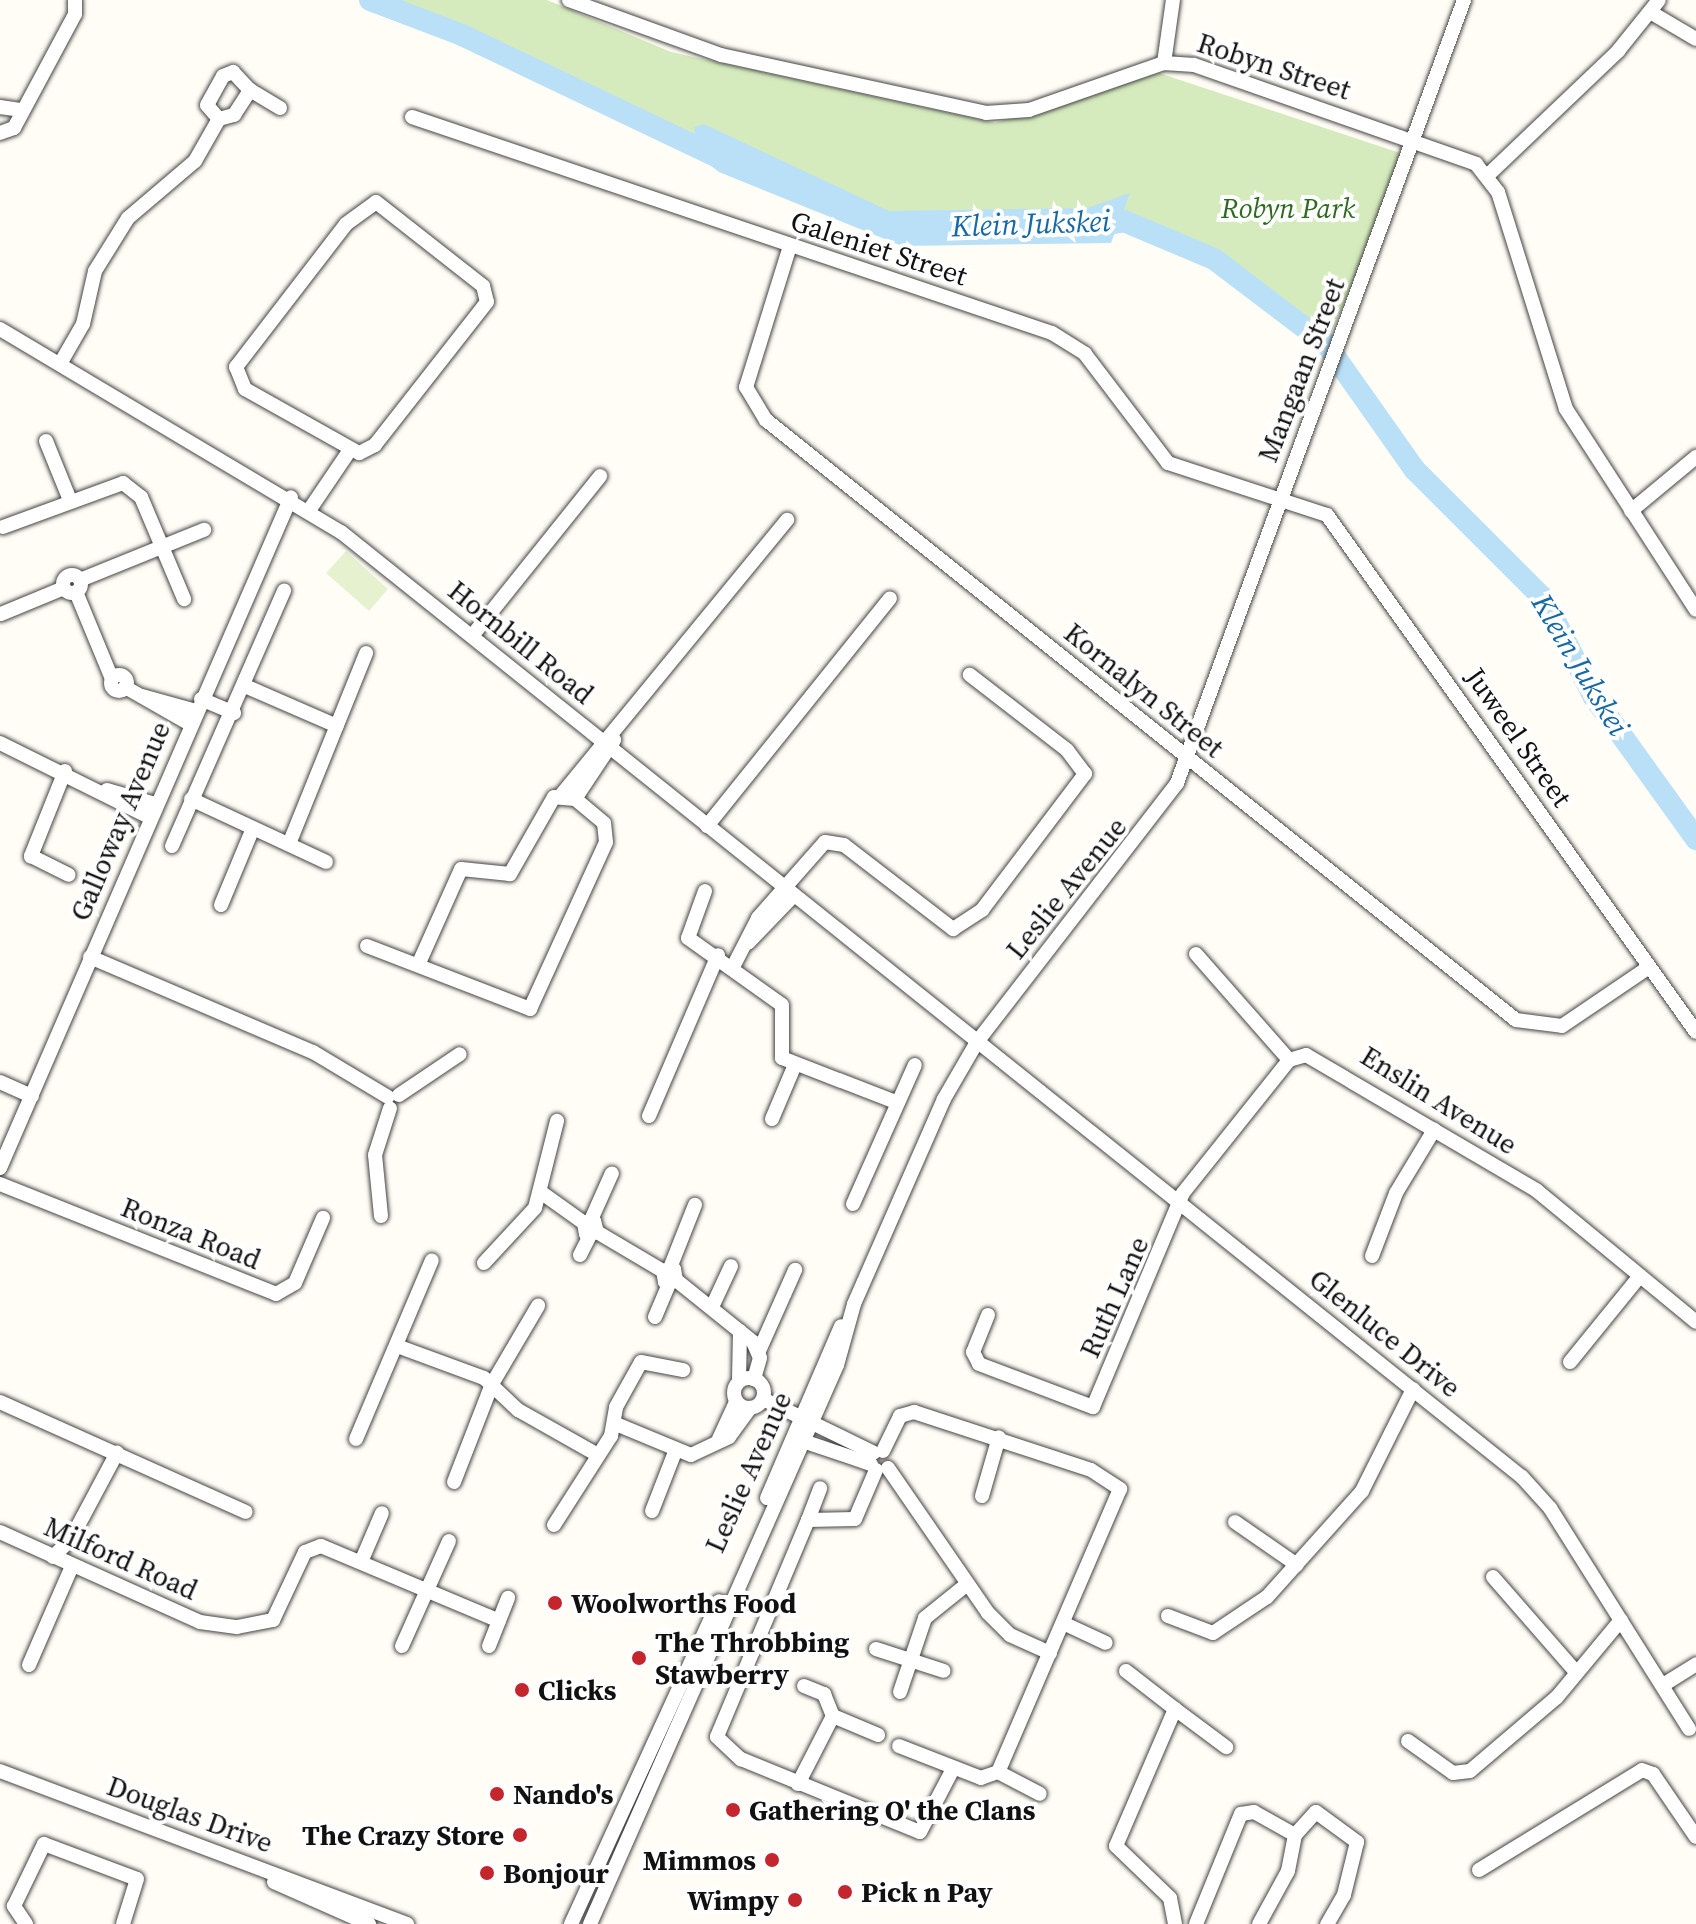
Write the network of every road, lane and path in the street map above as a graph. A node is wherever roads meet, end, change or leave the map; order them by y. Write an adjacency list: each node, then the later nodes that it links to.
1 (75, 0): 11 (street)
2 (569, 0): 7 (street, Robyn Street)
3 (1173, 0): 7 (street)
4 (1464, 0): 15 (street, Mangaan Street)
5 (1656, 7): 6 (street); 16 (street)
6 (1696, 39)
7 (1164, 63): 15 (street, Robyn Street)
8 (250, 90): 10 (street); 13 (street); 13 (street)
9 (0, 107): 11 (street)
10 (280, 108)
11 (22, 110): 14 (street)
12 (412, 117): 17 (street, Galeniet Street)
13 (219, 119): 19 (street)
14 (0, 133)
15 (1416, 140): 16 (street, Robyn Street); 26 (street, Mangaan Street)
16 (1488, 175): 28 (street)
17 (790, 246): 26 (street, Galeniet Street); 48 (street, Kornalyn Street)
18 (0, 329): 19 (street, Hornbill Road)
19 (60, 364): 24 (street, Hornbill Road)
20 (46, 441): 25 (street)
21 (350, 450): 21 (street); 27 (street)
22 (1696, 457): 28 (street)
23 (600, 476): 39 (street)
24 (291, 497): 27 (street, Hornbill Road); 43 (street, Galloway Avenue)
25 (70, 500): 30 (street); 32 (street)
26 (1278, 500): 48 (street, Mangaan Street); 68 (street, Juweel Street)
27 (310, 509): 39 (street, Hornbill Road)
28 (1631, 511): 37 (street)
29 (787, 520): 46 (street)
30 (3, 527)
31 (204, 530): 32 (street)
32 (161, 548): 33 (street); 36 (street)
33 (73, 587): 38 (street); 43 (street)
34 (284, 591): 42 (street)
35 (890, 598): 53 (street)
36 (184, 599)
37 (1696, 610)
38 (1, 614)
39 (472, 636): 46 (street, Hornbill Road)
40 (366, 653): 45 (street)
41 (970, 675): 60 (street)
42 (245, 686): 44 (street); 45 (street)
43 (196, 711): 44 (street); 52 (street, Galloway Avenue)
44 (234, 713): 51 (street)
45 (337, 726): 55 (street)
46 (610, 740): 50 (street); 53 (street, Hornbill Road)
47 (0, 743): 49 (street)
48 (1187, 759): 68 (street, Kornalyn Street); 70 (street, Leslie Avenue)
49 (65, 771): 52 (street); 58 (street)
50 (568, 797): 66 (street); 66 (street)
51 (191, 799): 54 (street); 56 (street)
52 (152, 810): 65 (street, Galloway Avenue)
53 (707, 826): 60 (street, Hornbill Road)
54 (253, 828): 55 (street); 61 (street)
55 (289, 844): 57 (street)
56 (172, 846)
57 (326, 862)
58 (69, 875)
59 (705, 891): 64 (street)
60 (788, 891): 67 (street); 70 (street, Hornbill Road)
61 (221, 905)
62 (367, 946): 66 (street)
63 (1196, 954): 72 (street)
64 (718, 955): 67 (street); 79 (street)
65 (90, 957): 76 (street, Galloway Avenue); 77 (street)
66 (418, 965)
67 (734, 965): 74 (street)
68 (1649, 967): 69 (street, Juweel Street)
69 (1696, 1032)
70 (977, 1042): 88 (street, Glenluce Drive); 117 (street, Leslie Avenue)
71 (460, 1054): 77 (street)
72 (1289, 1060): 82 (street, Enslin Avenue); 88 (street)
73 (915, 1065): 78 (street)
74 (794, 1067): 78 (street); 80 (street)
75 (0, 1082): 76 (street)
76 (32, 1096): 83 (street, Galloway Avenue)
77 (392, 1100): 90 (street)
78 (898, 1103): 87 (street)
79 (649, 1116)
80 (772, 1119)
81 (557, 1121): 86 (street)
82 (1434, 1130): 94 (street); 100 (street, Enslin Avenue)
83 (0, 1168)
84 (612, 1173): 92 (street)
85 (0, 1184): 91 (street, Ronza Road)
86 (542, 1193): 92 (street); 96 (street)
87 (853, 1204)
88 (1180, 1204): 103 (street, Ruth Lane); 113 (street, Glenluce Drive)
89 (695, 1205): 99 (street)
90 (381, 1216)
91 (323, 1218)
92 (590, 1228): 93 (street); 99 (street)
93 (580, 1255)
94 (1372, 1256)
95 (432, 1260): 107 (street)
96 (484, 1263)
97 (731, 1266): 102 (street)
98 (795, 1270): 108 (street)
99 (669, 1276): 102 (street); 104 (street)
100 (1639, 1277): 105 (street, Enslin Avenue); 109 (street)
101 (538, 1306): 112 (street)
102 (712, 1307): 106 (street)
103 (988, 1315)
104 (655, 1317)
105 (1696, 1322)
106 (740, 1331): 108 (street); 111 (street)
107 (397, 1346): 112 (street); 120 (street)
108 (759, 1351): 111 (street)
109 (1570, 1362)
110 (683, 1370): 118 (street)
111 (747, 1380): 114 (street); 116 (street)
112 (492, 1384): 124 (street); 126 (street)
113 (1413, 1389): 139 (street); 146 (street, Glenluce Drive)
114 (763, 1399): 116 (street); 117 (street)
115 (0, 1402): 123 (street)
116 (743, 1405): 122 (street)
117 (808, 1418): 121 (street, Leslie Avenue); 125 (street)
118 (616, 1424): 122 (street); 124 (street)
119 (999, 1437): 125 (street); 128 (street); 148 (street)
120 (356, 1439)
121 (798, 1440): 125 (street); 183 (street, Leslie Avenue); 184 (street, Leslie Avenue)
122 (675, 1452): 129 (street)
123 (117, 1453): 130 (street); 137 (street)
124 (598, 1455): 134 (street)
125 (878, 1461): 132 (street); 142 (street)
126 (454, 1482)
127 (820, 1488): 132 (street)
128 (982, 1496)
129 (652, 1511)
130 (246, 1512)
131 (382, 1513): 138 (street)
132 (808, 1520): 174 (street)
133 (1235, 1522): 139 (street)
134 (554, 1525)
135 (0, 1532): 137 (street, Milford Road)
136 (449, 1541): 143 (street)
137 (53, 1557): 140 (street, Milford Road)
138 (361, 1562): 140 (street, Milford Road); 143 (street, Milford Road)
139 (1297, 1565): 145 (street)
140 (72, 1566): 156 (street)
141 (1493, 1577): 159 (street)
142 (966, 1585): 153 (street); 154 (street)
143 (427, 1591): 147 (street, Milford Road); 150 (street)
144 (508, 1598): 147 (street)
145 (1168, 1616)
146 (1621, 1620): 159 (street); 160 (street, Glenluce Drive)
147 (499, 1621): 151 (street)
148 (1063, 1623): 149 (street); 153 (street)
149 (1106, 1643)
150 (402, 1646)
151 (489, 1646)
152 (876, 1649): 154 (street)
153 (1050, 1653): 172 (street)
154 (909, 1661): 157 (street); 162 (street)
155 (1696, 1664): 160 (street)
156 (29, 1665)
157 (944, 1671)
158 (1126, 1671): 163 (street)
159 (1576, 1672): 167 (street)
160 (1663, 1685): 165 (street, Glenluce Drive)
161 (804, 1686): 164 (street)
162 (900, 1692)
163 (1175, 1709): 169 (street); 185 (street)
164 (833, 1716): 166 (street); 174 (street)
165 (1689, 1729)
166 (878, 1735)
167 (1408, 1741)
168 (899, 1746): 170 (street)
169 (1226, 1747)
170 (953, 1769): 172 (street); 174 (street)
171 (0, 1771): 182 (street, Douglas Drive)
172 (998, 1772): 175 (street)
173 (0, 1778): 181 (street, Douglas Drive)
174 (798, 1784)
175 (1040, 1794)
176 (1295, 1835): 186 (street); 187 (street); 188 (street)
177 (1696, 1837): 178 (street)
178 (1479, 1870)
179 (26, 1924): 180 (street)
180 (123, 1924)
181 (369, 1924)
182 (407, 1924)
183 (571, 1924)
184 (590, 1924)
185 (1175, 1924)
186 (1196, 1924)
187 (1259, 1924)
188 (1327, 1924)

